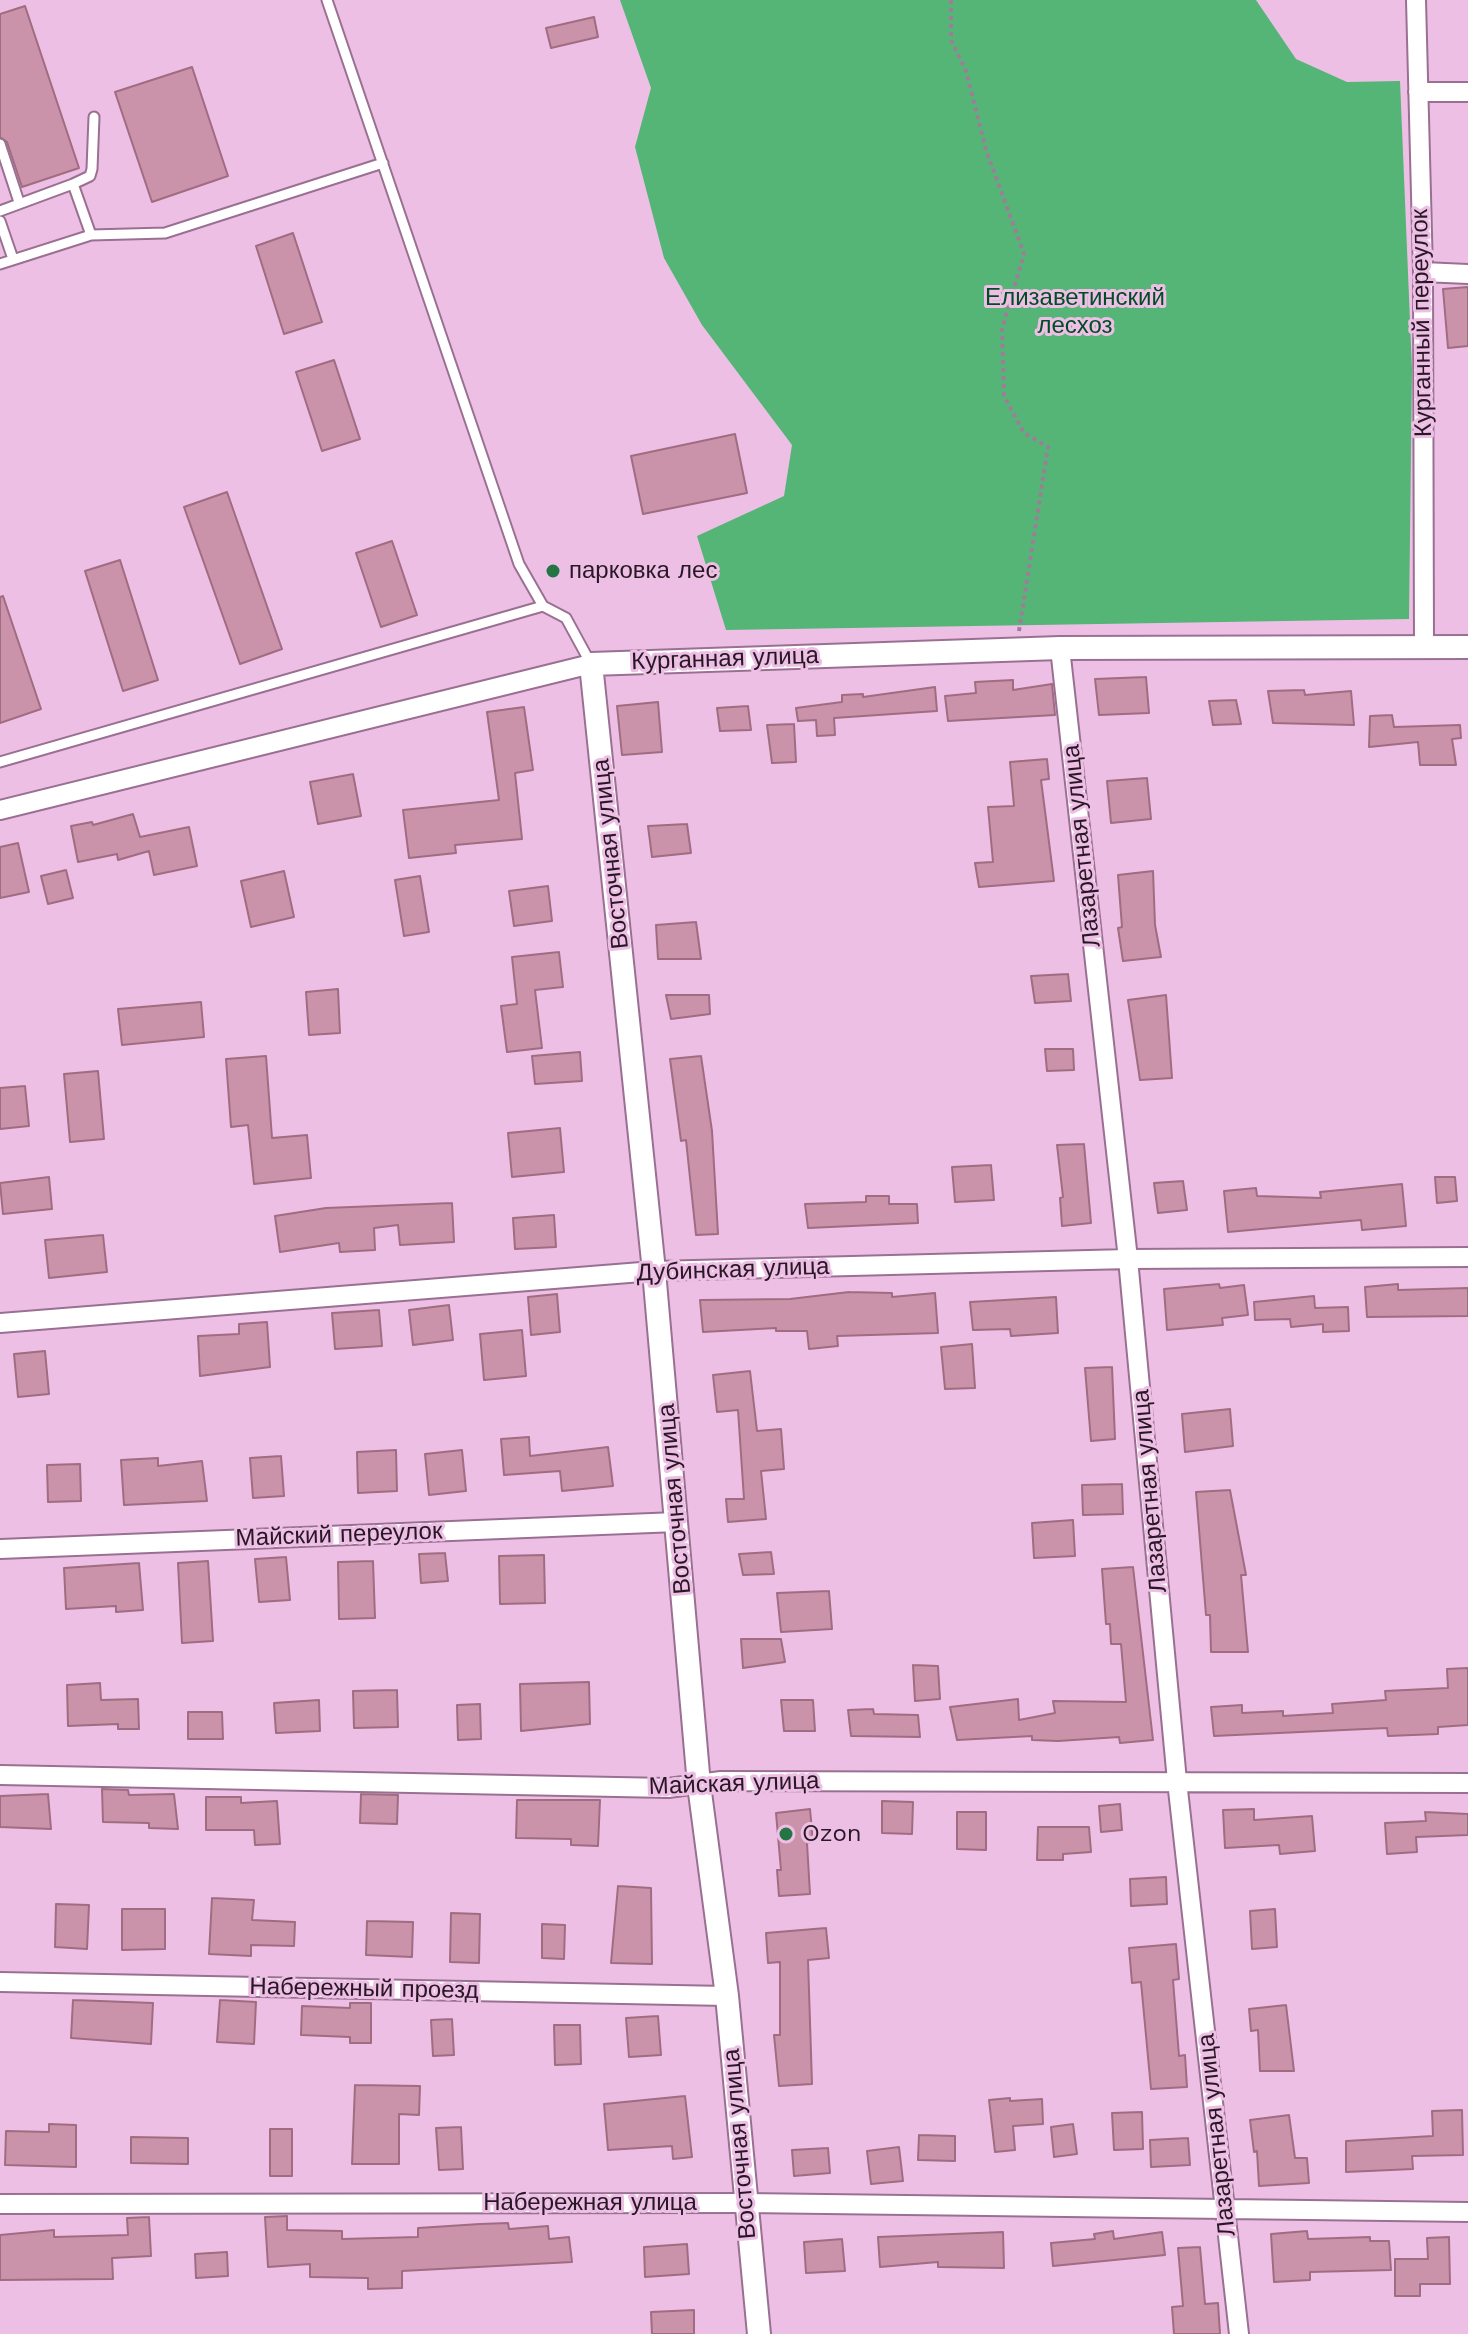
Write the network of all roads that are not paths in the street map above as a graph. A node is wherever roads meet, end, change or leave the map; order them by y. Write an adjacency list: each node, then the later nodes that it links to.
1 (327, 0): 7 (lane)
2 (1416, 0): 3 (street, Курганный переулок)
3 (1418, 92): 4 (street); 15 (street, Курганный переулок)
4 (1468, 92)
5 (94, 117): 8 (lane)
6 (0, 144): 9 (lane)
7 (383, 163): 12 (lane); 17 (lane)
8 (73, 184): 9 (lane); 12 (lane)
9 (19, 202): 10 (lane)
10 (0, 211)
11 (0, 221): 13 (lane)
12 (91, 235): 13 (lane)
13 (13, 259): 14 (lane)
14 (0, 264)
15 (1423, 272): 16 (street); 18 (street, Курганный переулок)
16 (1468, 274)
17 (543, 606): 21 (lane); 22 (lane)
18 (1424, 646): 19 (street, Курганная улица); 20 (street, Курганная улица)
19 (1468, 647)
20 (1060, 648): 21 (street, Курганная улица); 25 (street, Лазаретная улица)
21 (591, 664): 23 (street, Курганная улица); 26 (street, Восточная улица)
22 (0, 762)
23 (0, 810)
24 (1468, 1257): 25 (street, Дубинская улица)
25 (1128, 1259): 26 (street, Дубинская улица); 31 (street, Лазаретная улица)
26 (654, 1271): 27 (street, Дубинская улица); 28 (street, Восточная улица)
27 (0, 1323)
28 (677, 1522): 29 (street, Майский переулок); 33 (street, Восточная улица)
29 (0, 1549)
30 (0, 1775): 33 (street, Майская улица)
31 (1177, 1781): 32 (street, Майская улица); 33 (street, Майская улица); 38 (street, Лазаретная улица)
32 (1468, 1783)
33 (699, 1785): 35 (street, Восточная улица)
34 (0, 1982): 35 (street, Набережный проезд)
35 (727, 1996): 36 (street, Восточная улица)
36 (745, 2203): 37 (street, Набережная улица); 38 (street, Набережная улица); 40 (street, Восточная улица)
37 (0, 2204)
38 (1226, 2207): 39 (street, Набережная улица); 41 (street, Лазаретная улица)
39 (1468, 2212)
40 (759, 2334)
41 (1239, 2334)

